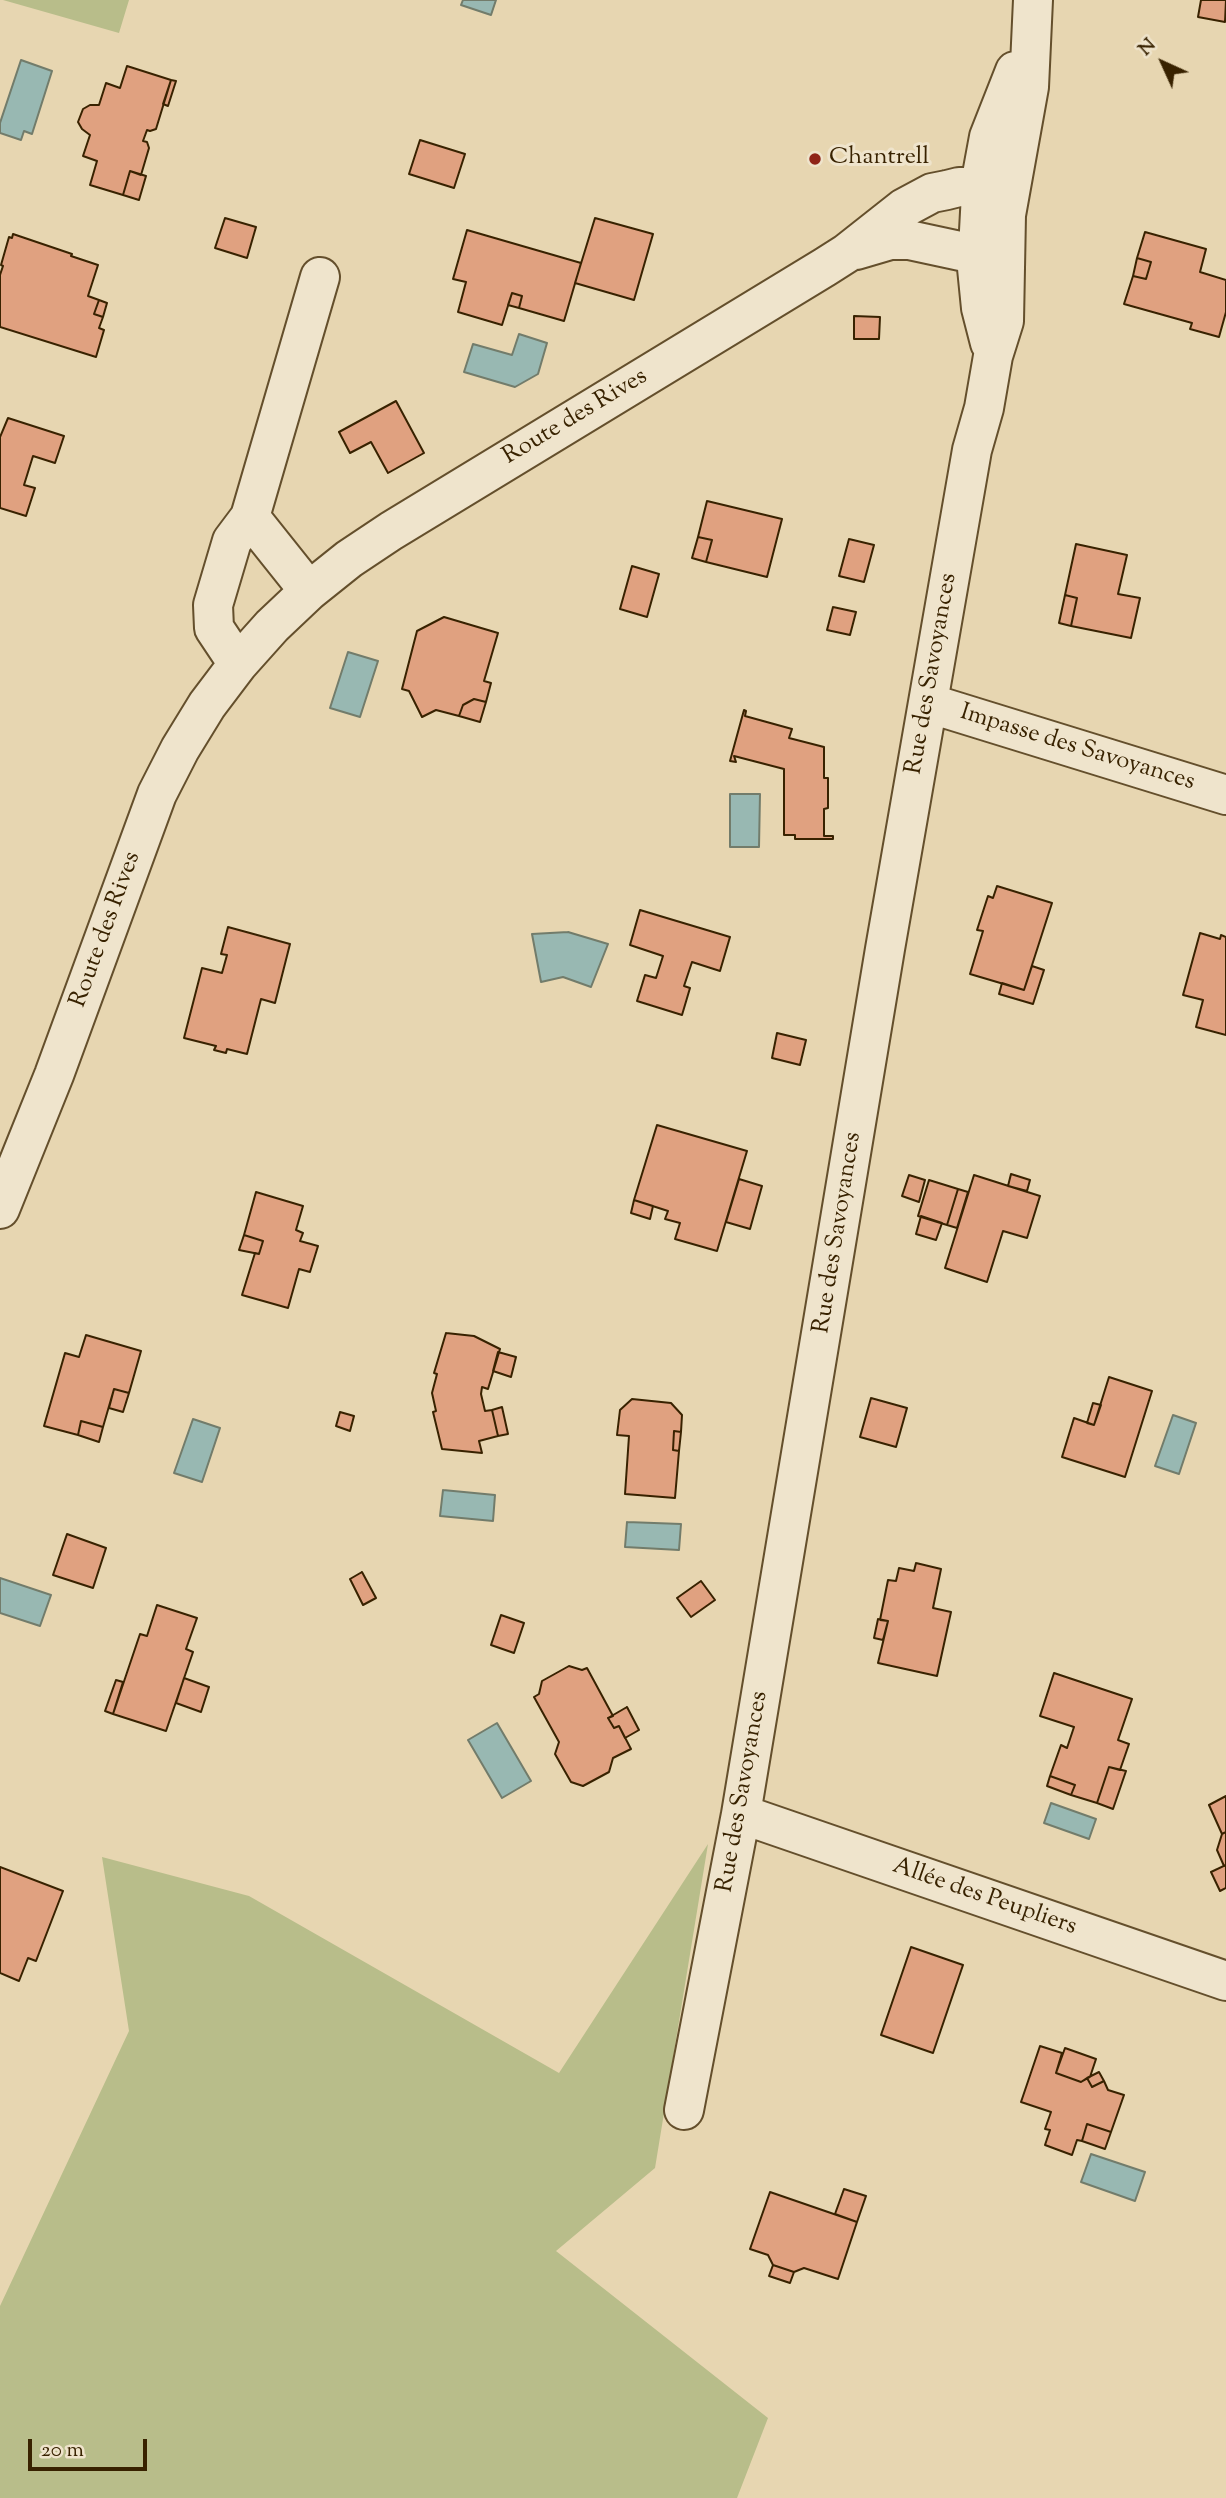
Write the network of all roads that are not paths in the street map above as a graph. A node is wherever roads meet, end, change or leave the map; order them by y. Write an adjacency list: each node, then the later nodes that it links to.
1 (1032, 17): 2 (street, Rue des Savoyances)
2 (995, 187): 3 (street, Route des Rives); 4 (street, Rue des Savoyances)
3 (848, 253): 4 (street, Route des Rives); 7 (street, Route des Rives)
4 (991, 257): 9 (street, Rue des Savoyances)
5 (320, 277): 6 (street)
6 (250, 517): 7 (street); 8 (street)
7 (309, 591): 8 (street, Route des Rives)
8 (238, 664): 11 (street, Route des Rives)
9 (928, 703): 10 (street, Impasse des Savoyances); 12 (street, Rue des Savoyances)
10 (1226, 795)
11 (0, 1209)
12 (741, 1814): 13 (street, Allée des Peupliers); 14 (street, Rue des Savoyances)
13 (1226, 1981)
14 (684, 2110)

